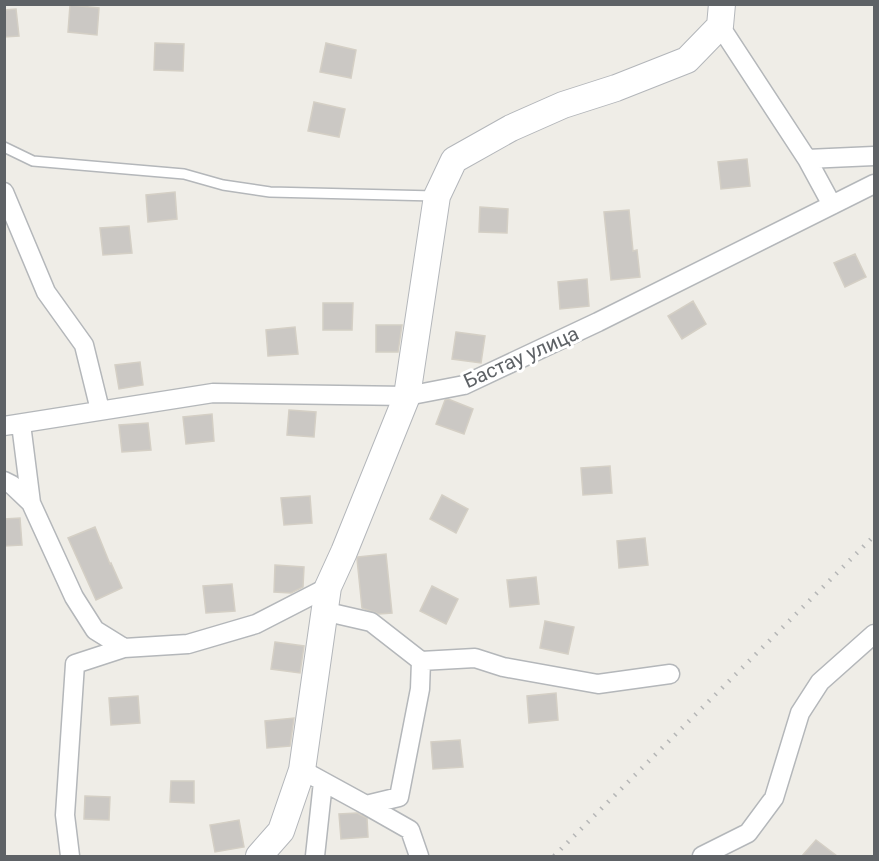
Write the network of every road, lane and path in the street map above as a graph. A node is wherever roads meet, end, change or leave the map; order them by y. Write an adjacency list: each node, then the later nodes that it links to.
1 (721, 15): 4 (street); 7 (street)
2 (4, 147): 7 (lane)
3 (874, 156): 4 (street)
4 (807, 159): 8 (street)
5 (874, 184): 8 (street, Бастау улица)
6 (4, 192): 10 (street)
7 (437, 196): 9 (street)
8 (832, 205): 9 (street, Бастау улица)
9 (407, 396): 10 (street, Бастау улица); 14 (street)
10 (100, 410): 11 (street, Бастау улица)
11 (13, 425): 13 (street)
12 (4, 481): 13 (street)
13 (31, 503): 16 (street)
14 (325, 599): 16 (street); 17 (street); 19 (street)
15 (874, 634): 25 (street)
16 (124, 648): 21 (street)
17 (421, 661): 18 (street); 20 (street)
18 (670, 674)
19 (312, 776): 20 (street); 22 (street); 23 (street)
20 (366, 805): 24 (street)
21 (70, 856)
22 (260, 856)
23 (315, 856)
24 (419, 856)
25 (702, 856)

